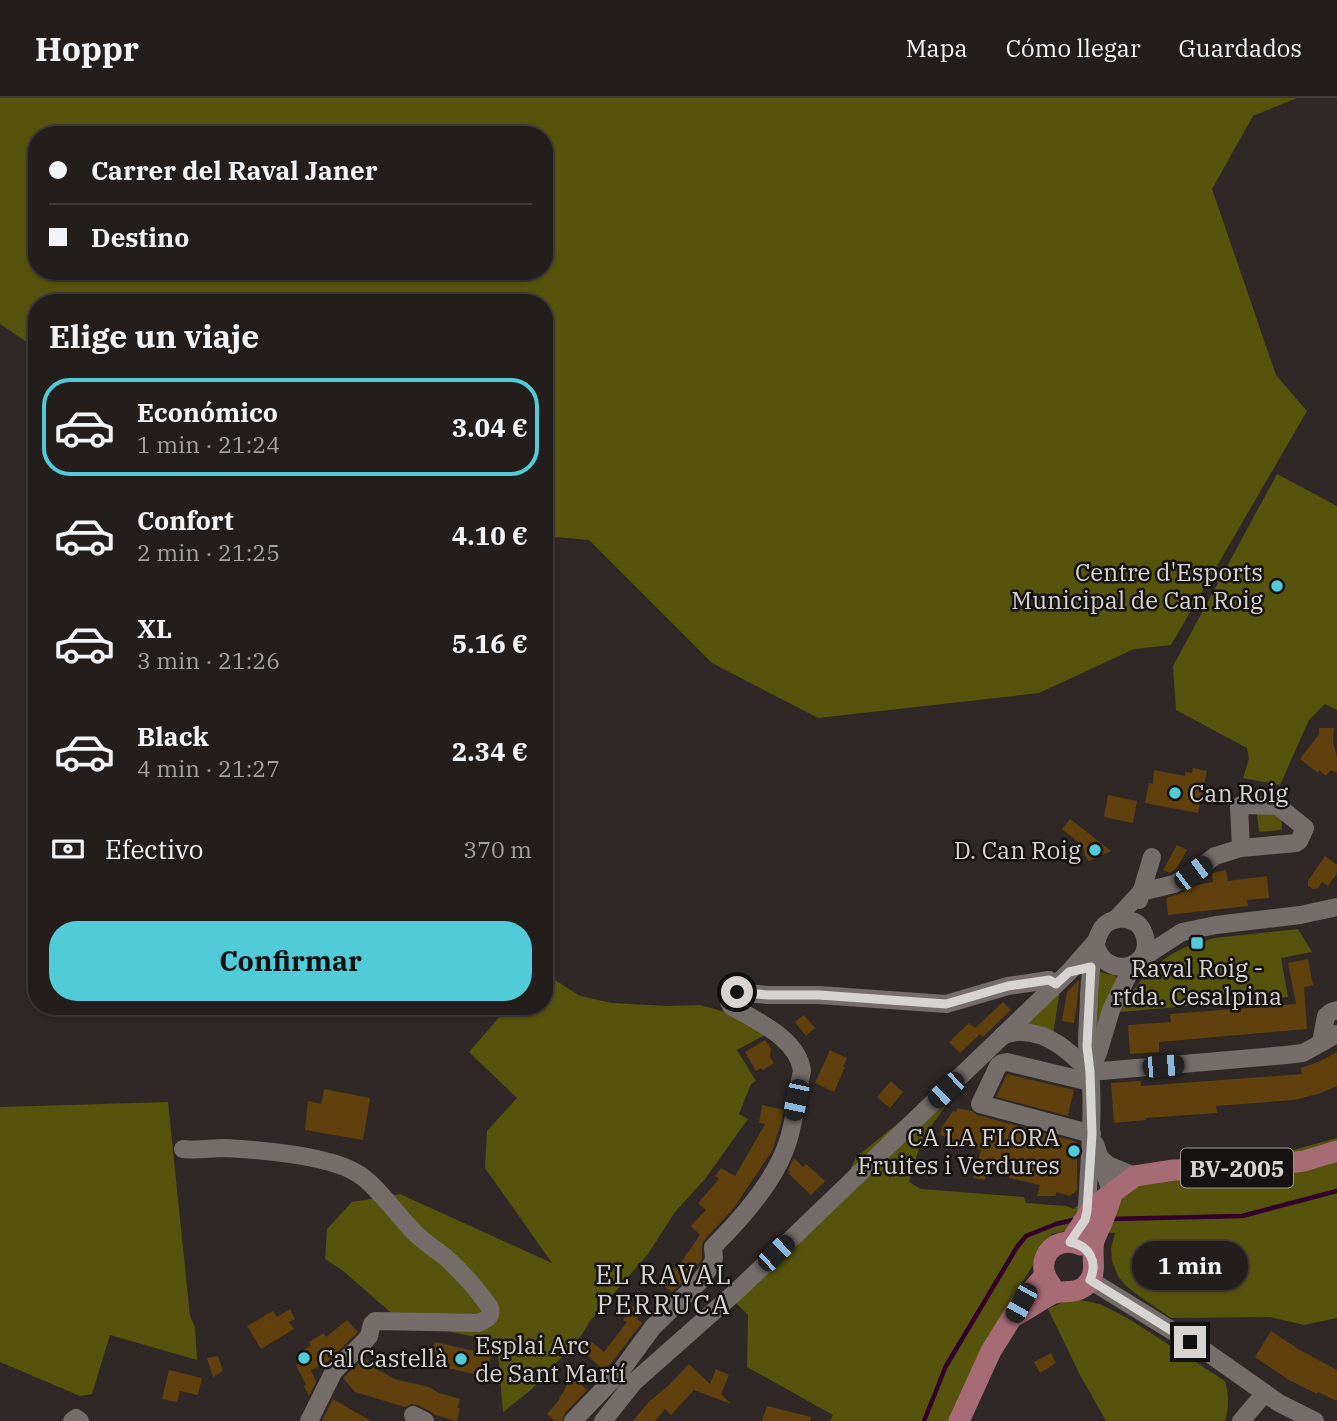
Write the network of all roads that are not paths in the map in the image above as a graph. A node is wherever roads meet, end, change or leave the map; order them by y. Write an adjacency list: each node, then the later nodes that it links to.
1 (1241, 848): 3 (street)
2 (1152, 857): 3 (street)
3 (1141, 892): 5 (street); 6 (street)
4 (1337, 907): 7 (street)
5 (1116, 919): 6 (street); 8 (street)
6 (1138, 925): 7 (street); 9 (street)
7 (1182, 932): 9 (street)
8 (1097, 943): 10 (street); 11 (street)
9 (1136, 962): 10 (street); 15 (street)
10 (1100, 966): 11 (street); 15 (street)
11 (1062, 978): 13 (street); 33 (street)
12 (1337, 1010): 14 (street)
13 (1003, 1035): 15 (street); 34 (street)
14 (1329, 1038): 15 (street)
15 (1090, 1077): 16 (street); 16 (street)
16 (1092, 1134): 19 (street); 22 (street)
17 (183, 1149): 32 (street)
18 (1337, 1151): 20 (main road, BV-2005)
19 (1099, 1157): 20 (street); 21 (street)
20 (1135, 1176): 21 (main road, BV-2005)
21 (1112, 1194): 22 (main road, BV-2005); 24 (main road)
22 (1085, 1220): 23 (main road, BV-2005)
23 (1070, 1242): 24 (main road); 25 (main road, BV-2005)
24 (1092, 1256): 26 (main road)
25 (1045, 1275): 27 (main road); 28 (main road, BV-2005)
26 (1090, 1280): 27 (main road, BV-2005); 29 (street)
27 (1062, 1291): 28 (main road, BV-2005)
28 (1013, 1317): 35 (main road, BV-2005)
29 (1265, 1393): 36 (street); 37 (street)
30 (72, 1421): 31 (street)
31 (80, 1421)
32 (309, 1421)
33 (573, 1421)
34 (603, 1421)
35 (959, 1421)
36 (1241, 1421)
37 (1315, 1421)

